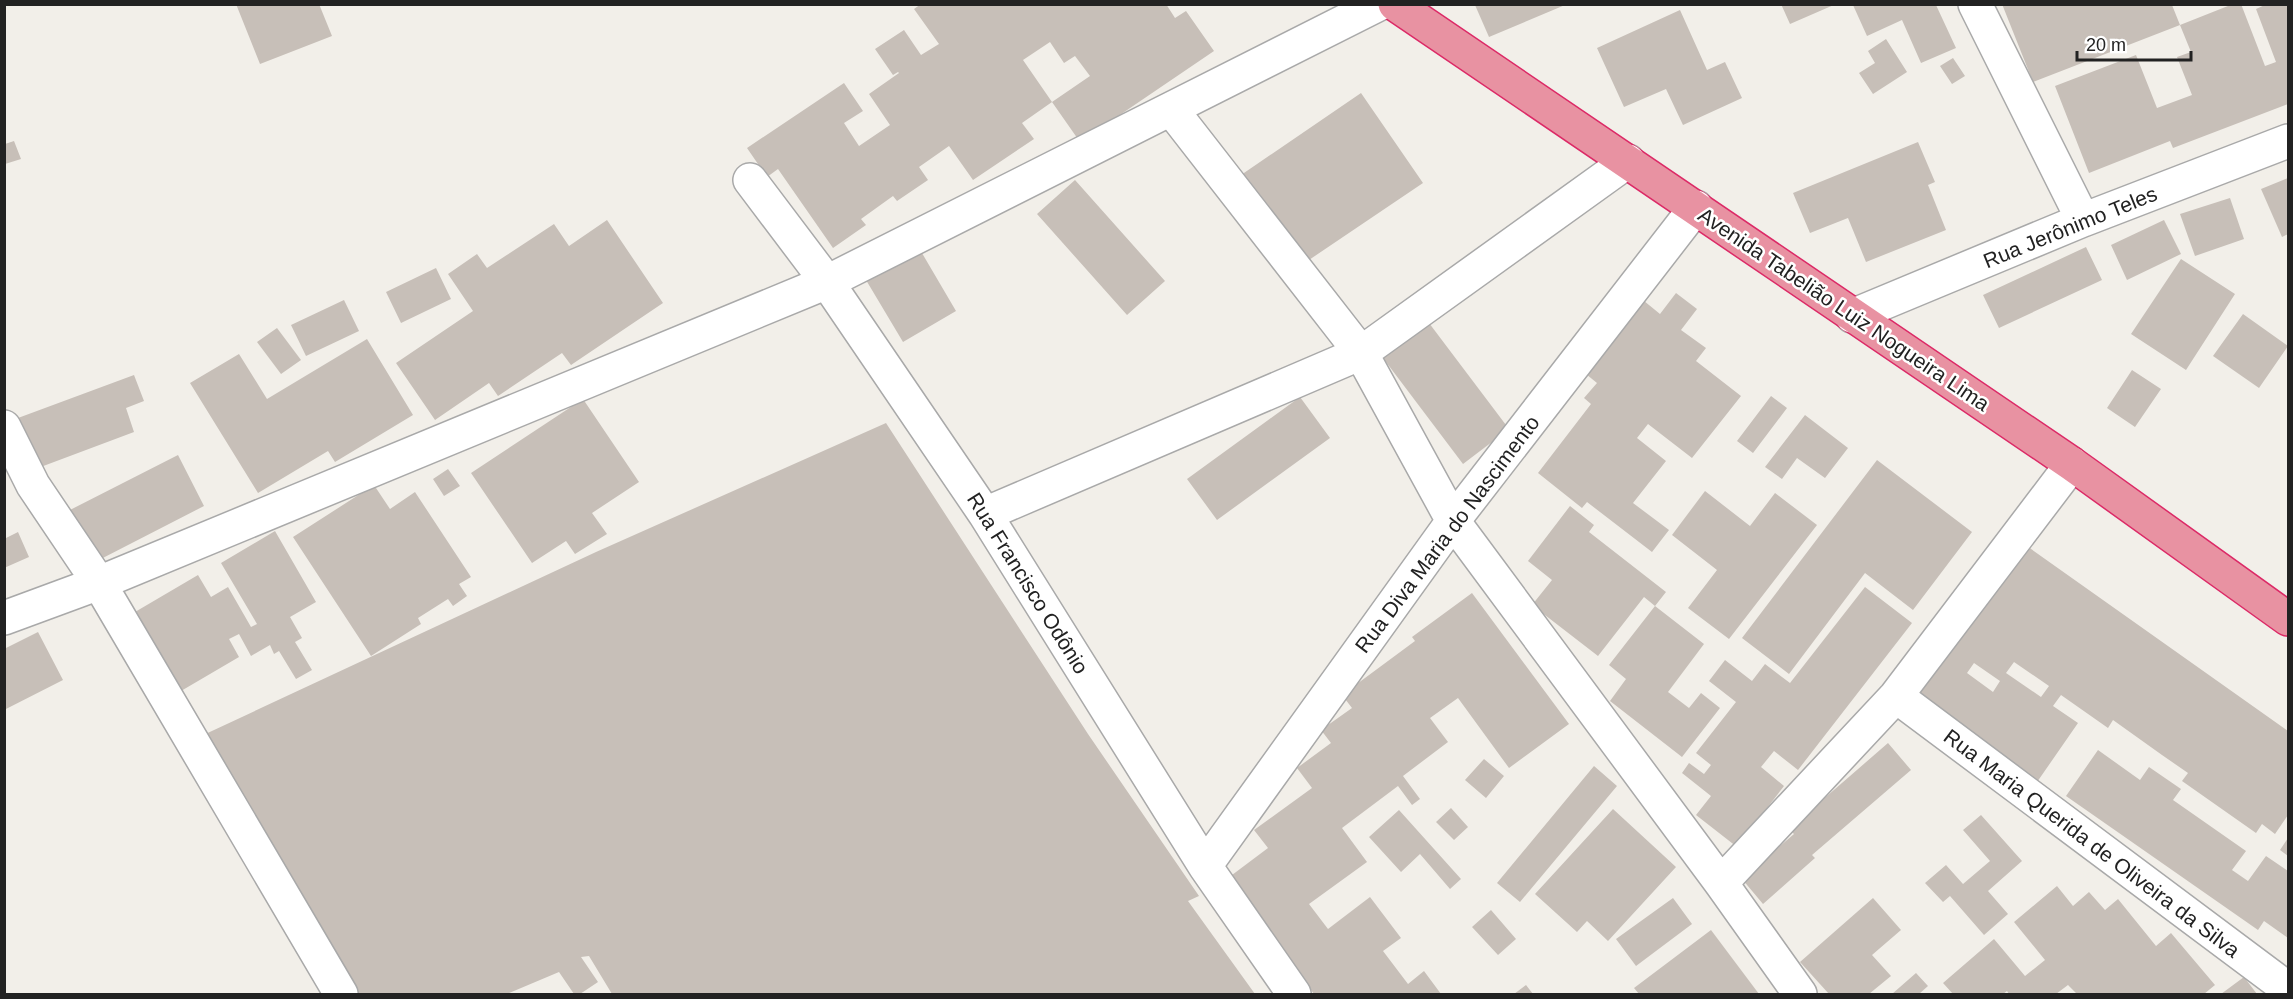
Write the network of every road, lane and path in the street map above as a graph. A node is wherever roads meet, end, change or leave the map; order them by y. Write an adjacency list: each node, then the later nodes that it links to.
1 (1379, 4): 4 (street)
2 (1395, 4): 6 (highway, Avenida Tabelião Luiz Nogueira Lima)
3 (1975, 4): 9 (street)
4 (1171, 109): 10 (street); 12 (street)
5 (2289, 141): 9 (street, Rua Jerônimo Teles)
6 (1628, 161): 8 (highway, Avenida Tabelião Luiz Nogueira Lima); 12 (street)
7 (750, 180): 10 (street, Rua Francisco Odônio)
8 (1696, 207): 11 (highway, Avenida Tabelião Luiz Nogueira Lima); 16 (street, Rua Diva Maria do Nascimento)
9 (2083, 220): 11 (street, Rua Jerônimo Teles)
10 (827, 282): 15 (street, Rua Francisco Odônio); 17 (street)
11 (1852, 316): 14 (highway, Avenida Tabelião Luiz Nogueira Lima)
12 (1361, 353): 15 (street); 16 (street)
13 (4, 427): 17 (street)
14 (2072, 464): 19 (highway, Avenida Tabelião Luiz Nogueira Lima); 20 (street)
15 (985, 514): 21 (street, Rua Francisco Odônio)
16 (1453, 521): 21 (street, Rua Diva Maria do Nascimento); 22 (street)
17 (99, 583): 18 (street); 24 (street)
18 (4, 618)
19 (2289, 619)
20 (1896, 696): 22 (street); 23 (street, Rua Maria Querida de Oliveira da Silva)
21 (1205, 866): 25 (street, Rua Francisco Odônio)
22 (1721, 883): 26 (street)
23 (2289, 989)
24 (341, 994)
25 (1294, 994)
26 (1800, 994)

